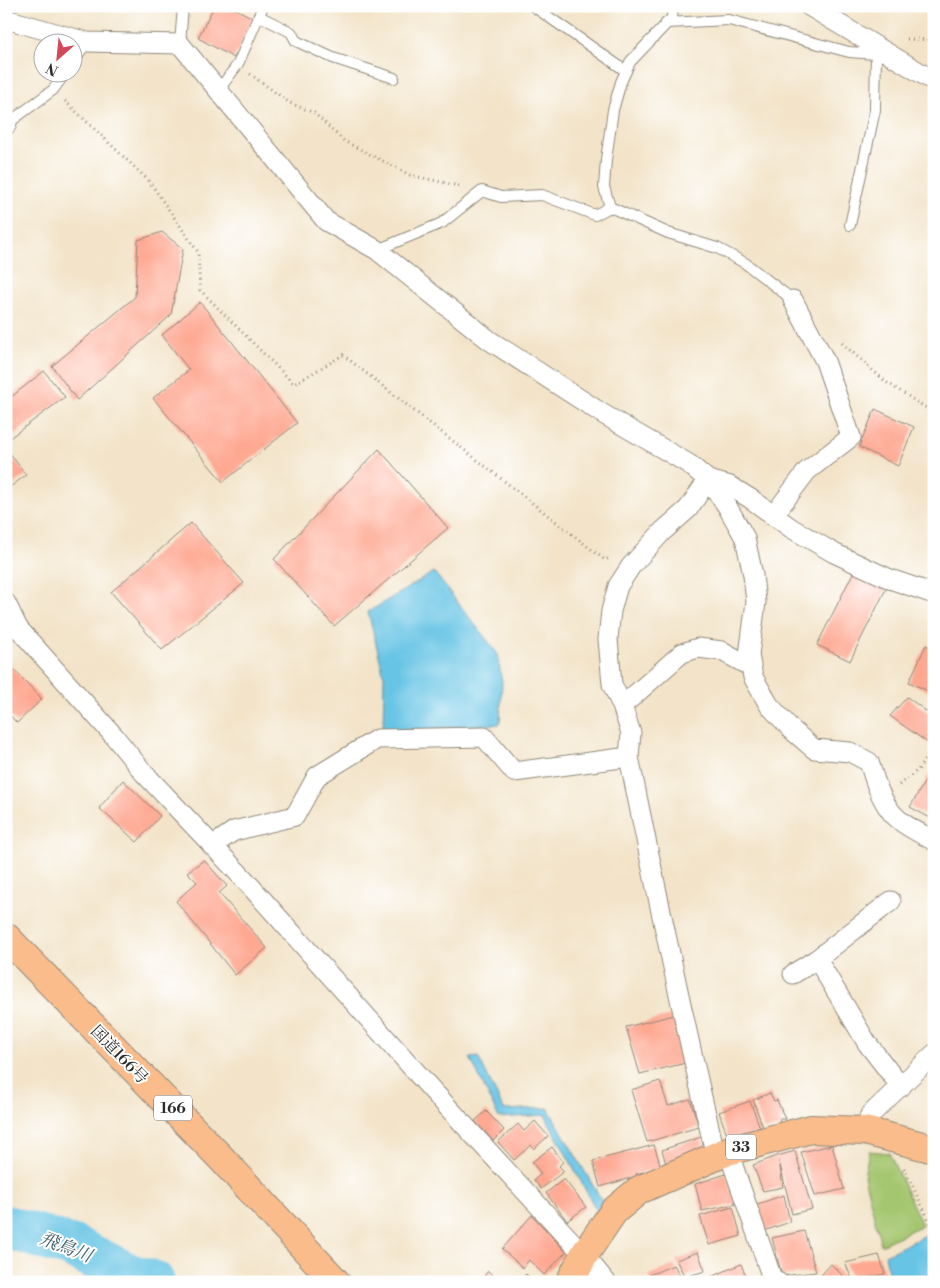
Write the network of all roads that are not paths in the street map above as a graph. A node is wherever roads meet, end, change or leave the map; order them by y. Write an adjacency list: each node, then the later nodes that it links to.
1 (183, 6): 9 (lane)
2 (533, 6): 12 (lane)
3 (673, 6): 7 (lane)
4 (809, 6): 11 (street)
5 (261, 11): 13 (lane); 16 (lane)
6 (6, 22): 8 (street)
7 (666, 23): 11 (lane); 12 (lane)
8 (87, 42): 9 (street); 10 (lane)
9 (180, 44): 16 (street)
10 (82, 49)
11 (878, 51): 15 (street); 19 (lane)
12 (626, 71): 18 (lane)
13 (394, 78)
14 (59, 82): 17 (lane)
15 (934, 82)
16 (218, 91): 20 (street)
17 (7, 125)
18 (610, 207): 20 (lane); 21 (lane)
19 (850, 225)
20 (377, 250): 22 (street)
21 (793, 300): 23 (street)
22 (708, 480): 23 (street); 26 (street); 27 (street)
23 (773, 516): 24 (street)
24 (934, 594)
25 (6, 603): 30 (street)
26 (751, 667): 27 (street); 29 (street)
27 (622, 706): 28 (street)
28 (629, 757): 30 (street); 39 (street)
29 (934, 841)
30 (212, 846): 40 (street)
31 (891, 900): 33 (street)
32 (6, 937): 41 (main road, 国道166号 / 166)
33 (817, 959): 34 (street); 36 (street)
34 (793, 974)
35 (934, 1054): 36 (street)
36 (900, 1087): 37 (street)
37 (877, 1134): 38 (main road, 33); 39 (main road, 33)
38 (934, 1149)
39 (722, 1154): 40 (main road, 33); 44 (street)
40 (584, 1255): 42 (main road, 33); 43 (street)
41 (336, 1282)
42 (570, 1282)
43 (606, 1282)
44 (778, 1282)

